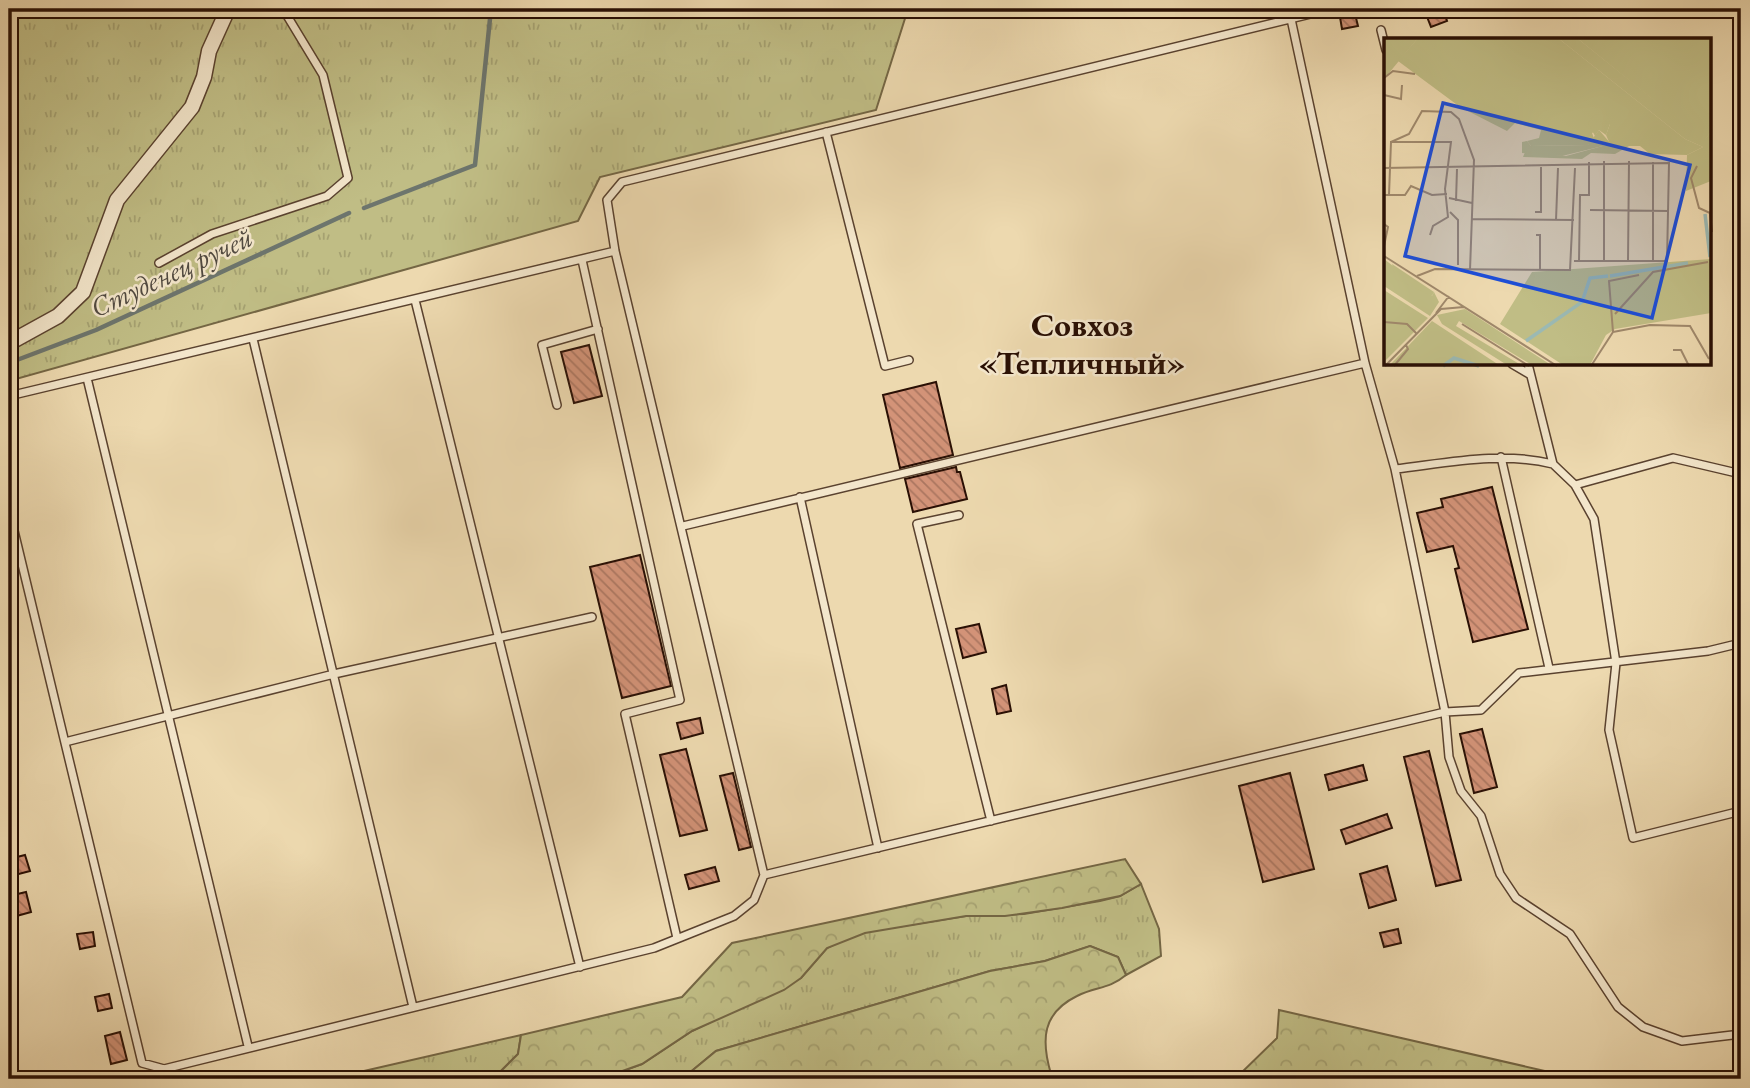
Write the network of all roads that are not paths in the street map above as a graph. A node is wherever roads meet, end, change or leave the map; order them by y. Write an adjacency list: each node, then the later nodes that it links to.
1 (228, 9): 14 (street)
2 (283, 9): 10 (lane)
3 (1331, 9): 4 (lane)
4 (1291, 19): 7 (lane); 16 (lane)
5 (1381, 30): 6 (lane)
6 (1384, 42)
7 (826, 132): 8 (lane); 15 (lane)
8 (615, 251): 9 (lane); 31 (lane)
9 (582, 260): 11 (lane); 12 (lane)
10 (159, 264)
11 (415, 300): 13 (lane); 33 (lane)
12 (598, 329): 22 (lane); 45 (lane)
13 (253, 339): 20 (lane); 37 (lane)
14 (9, 342)
15 (909, 360)
16 (1365, 363): 25 (lane); 28 (lane)
17 (1515, 366): 19 (lane)
18 (1528, 366): 19 (lane)
19 (1529, 374): 24 (lane)
20 (87, 378): 21 (lane); 39 (lane)
21 (9, 396)
22 (557, 405)
23 (1501, 457): 24 (lane); 25 (lane); 36 (lane)
24 (1553, 464): 27 (lane)
25 (1395, 469): 38 (lane)
26 (1741, 474): 27 (lane)
27 (1575, 485): 35 (lane)
28 (800, 497): 31 (lane); 43 (lane)
29 (9, 510): 40 (lane)
30 (959, 515): 42 (lane)
31 (683, 526): 44 (lane)
32 (592, 617): 33 (lane)
33 (499, 636): 37 (lane); 46 (lane)
34 (1741, 642): 35 (lane)
35 (1616, 663): 36 (lane); 41 (lane)
36 (1549, 668): 38 (lane)
37 (334, 674): 39 (lane); 47 (lane)
38 (1446, 712): 42 (lane); 48 (lane)
39 (168, 714): 40 (lane); 49 (lane)
40 (65, 741): 49 (lane)
41 (1741, 811)
42 (991, 821): 43 (lane)
43 (878, 848): 44 (lane)
44 (764, 875): 45 (lane)
45 (677, 938): 46 (lane)
46 (580, 967): 47 (lane)
47 (413, 1007): 49 (lane)
48 (1741, 1034)
49 (248, 1046)

